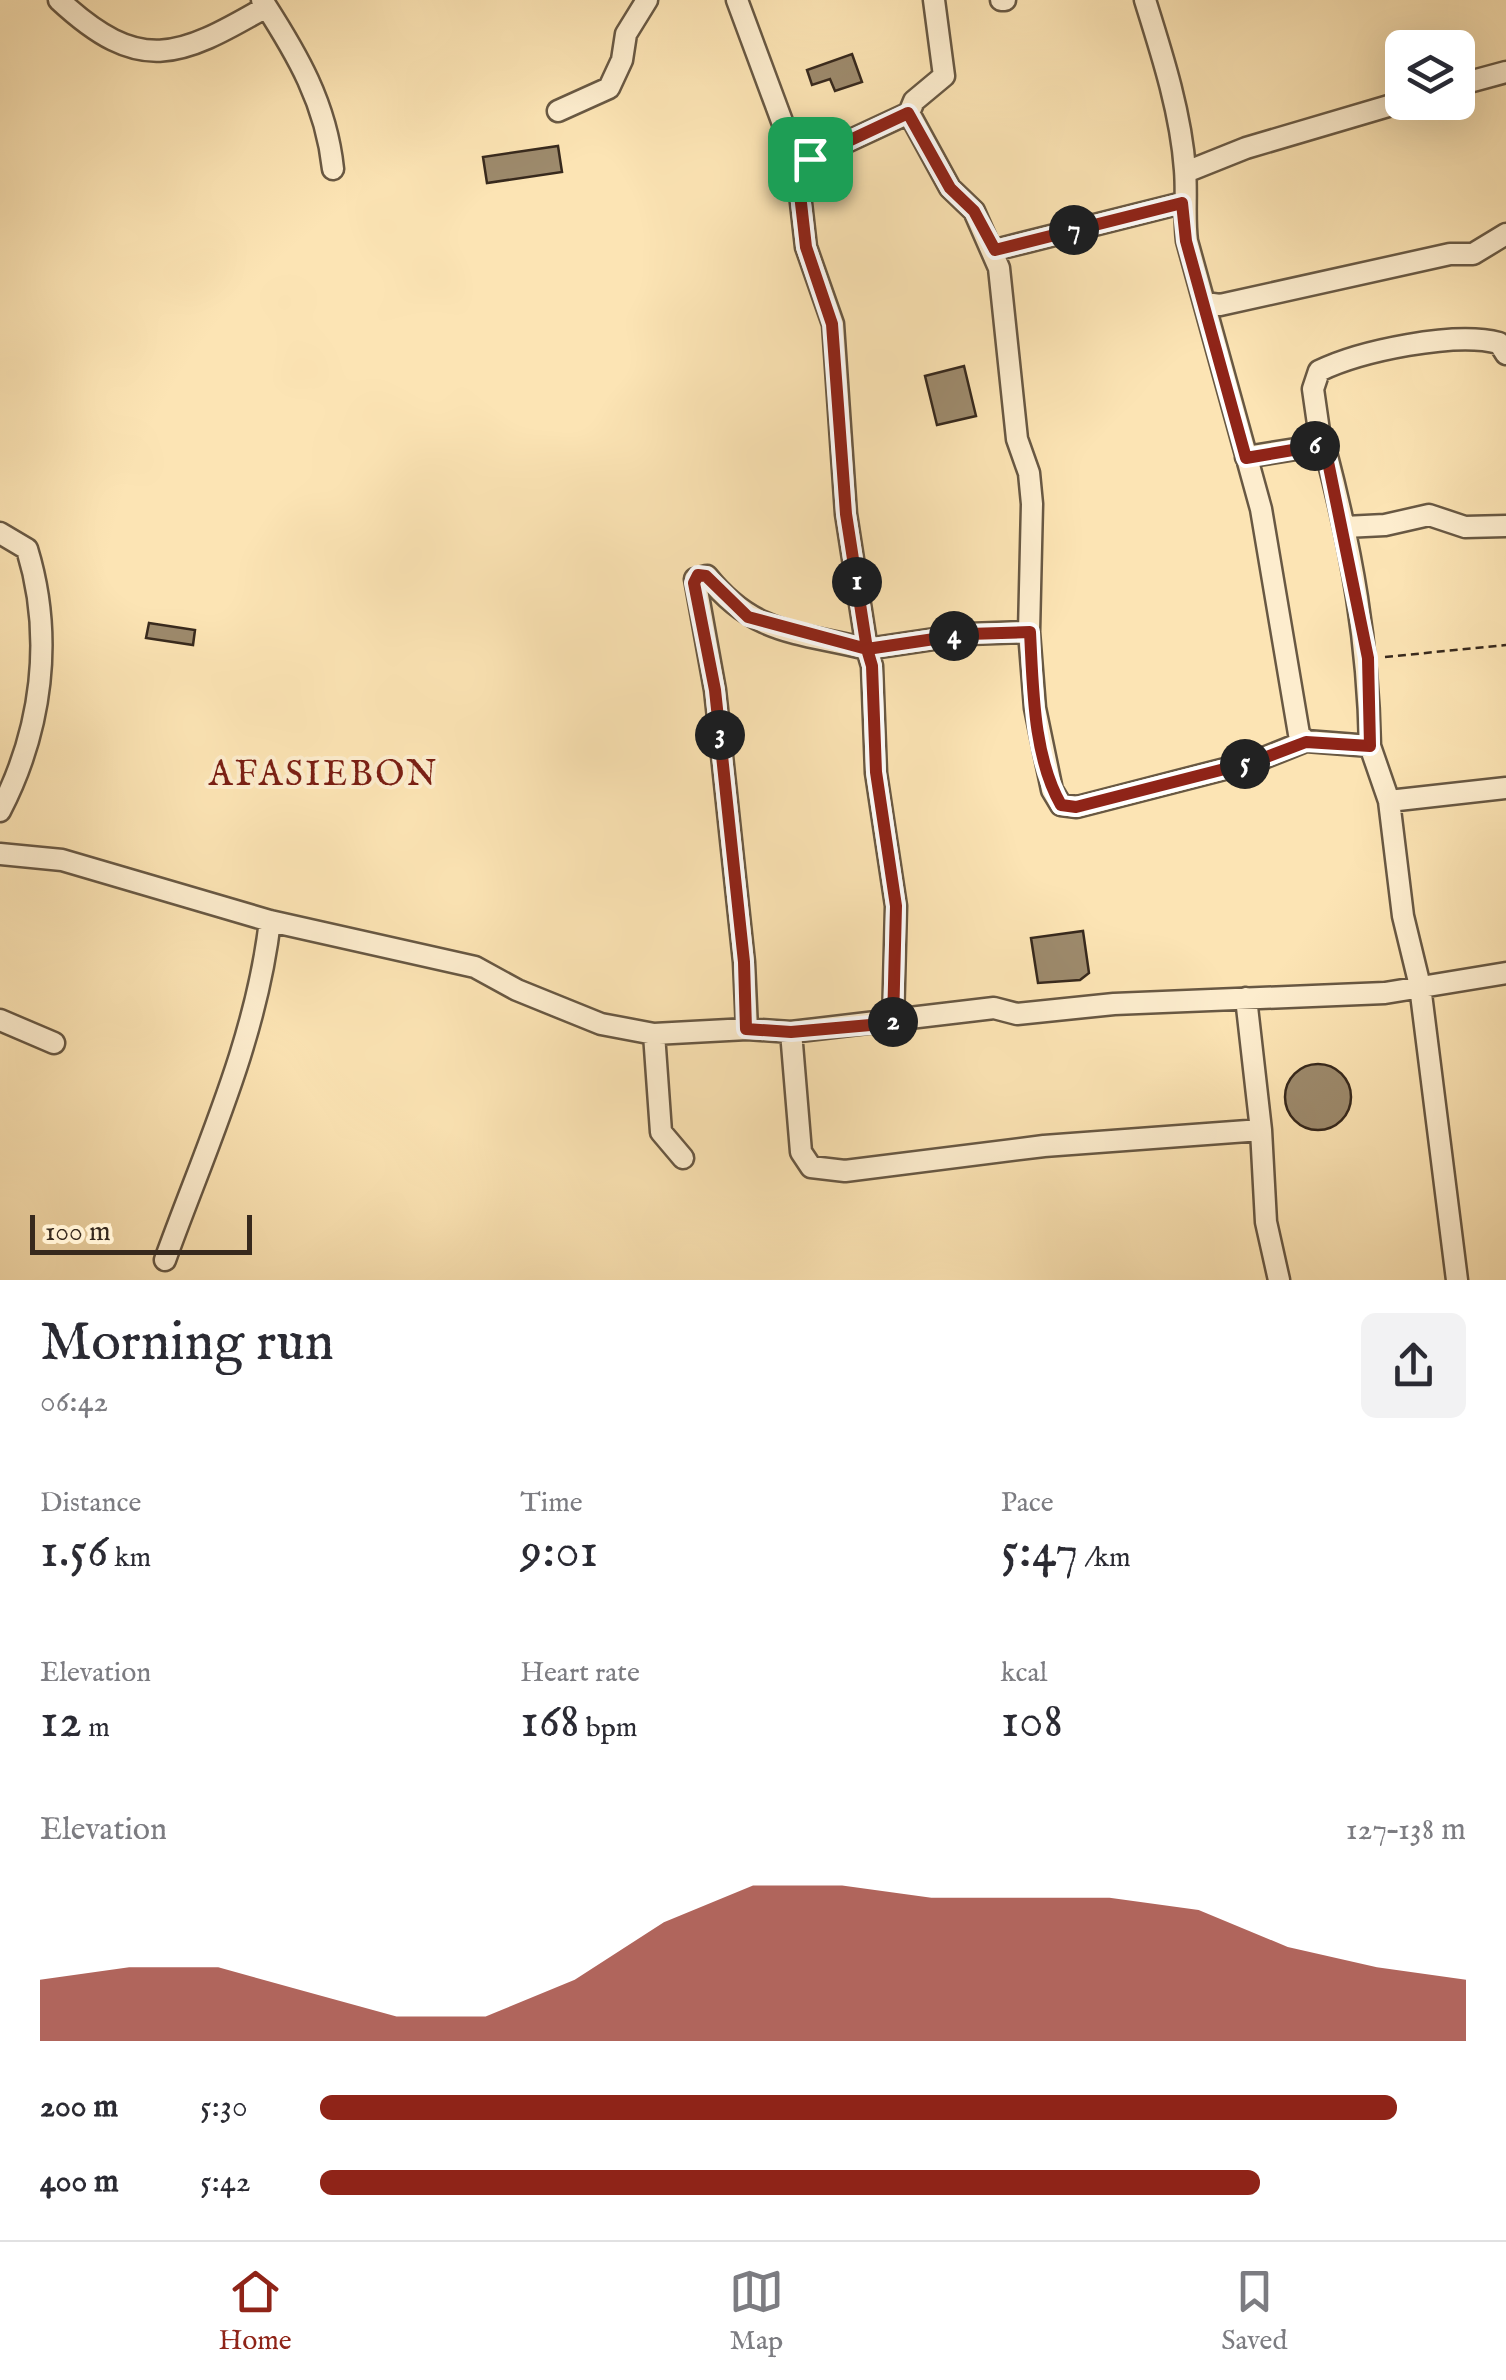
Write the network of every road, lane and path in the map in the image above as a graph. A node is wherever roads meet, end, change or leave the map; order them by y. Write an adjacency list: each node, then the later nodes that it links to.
1 (59, 0): 6 (street)
2 (647, 0): 10 (street)
3 (738, 0): 12 (street)
4 (934, 0): 11 (street)
5 (1145, 0): 14 (street)
6 (264, 4): 13 (street)
7 (1506, 72): 8 (street)
8 (1475, 80)
9 (1385, 107): 14 (street)
10 (558, 111)
11 (908, 113): 12 (street); 17 (street)
12 (796, 159): 27 (street)
13 (334, 168)
14 (1186, 172): 15 (street)
15 (1182, 203): 17 (street); 18 (street)
16 (1506, 234): 18 (street)
17 (995, 250): 25 (street)
18 (1204, 303): 21 (street)
19 (1506, 354): 20 (street)
20 (1322, 445): 21 (street); 22 (street)
21 (1246, 458): 29 (street)
22 (1345, 526): 23 (street); 28 (street)
23 (1506, 526)
24 (0, 533): 33 (street)
25 (1030, 632): 27 (street); 29 (street)
26 (1506, 645): 28 (path)
27 (867, 649): 40 (street); 41 (street)
28 (1368, 658): 30 (street)
29 (1306, 742): 30 (street)
30 (1370, 746): 32 (street)
31 (1506, 788): 32 (street)
32 (1390, 802): 37 (street)
33 (0, 811)
34 (0, 854): 35 (street)
35 (270, 922): 43 (street); 47 (street)
36 (1506, 973): 37 (street)
37 (1420, 986): 38 (street); 49 (street)
38 (1246, 998): 40 (street); 45 (street)
39 (0, 1020): 44 (street)
40 (893, 1023): 42 (street)
41 (746, 1029): 42 (street); 43 (street)
42 (791, 1032): 45 (street)
43 (654, 1034): 46 (street)
44 (54, 1043)
45 (1262, 1130): 48 (street)
46 (683, 1158)
47 (166, 1260)
48 (1279, 1280)
49 (1457, 1280)

